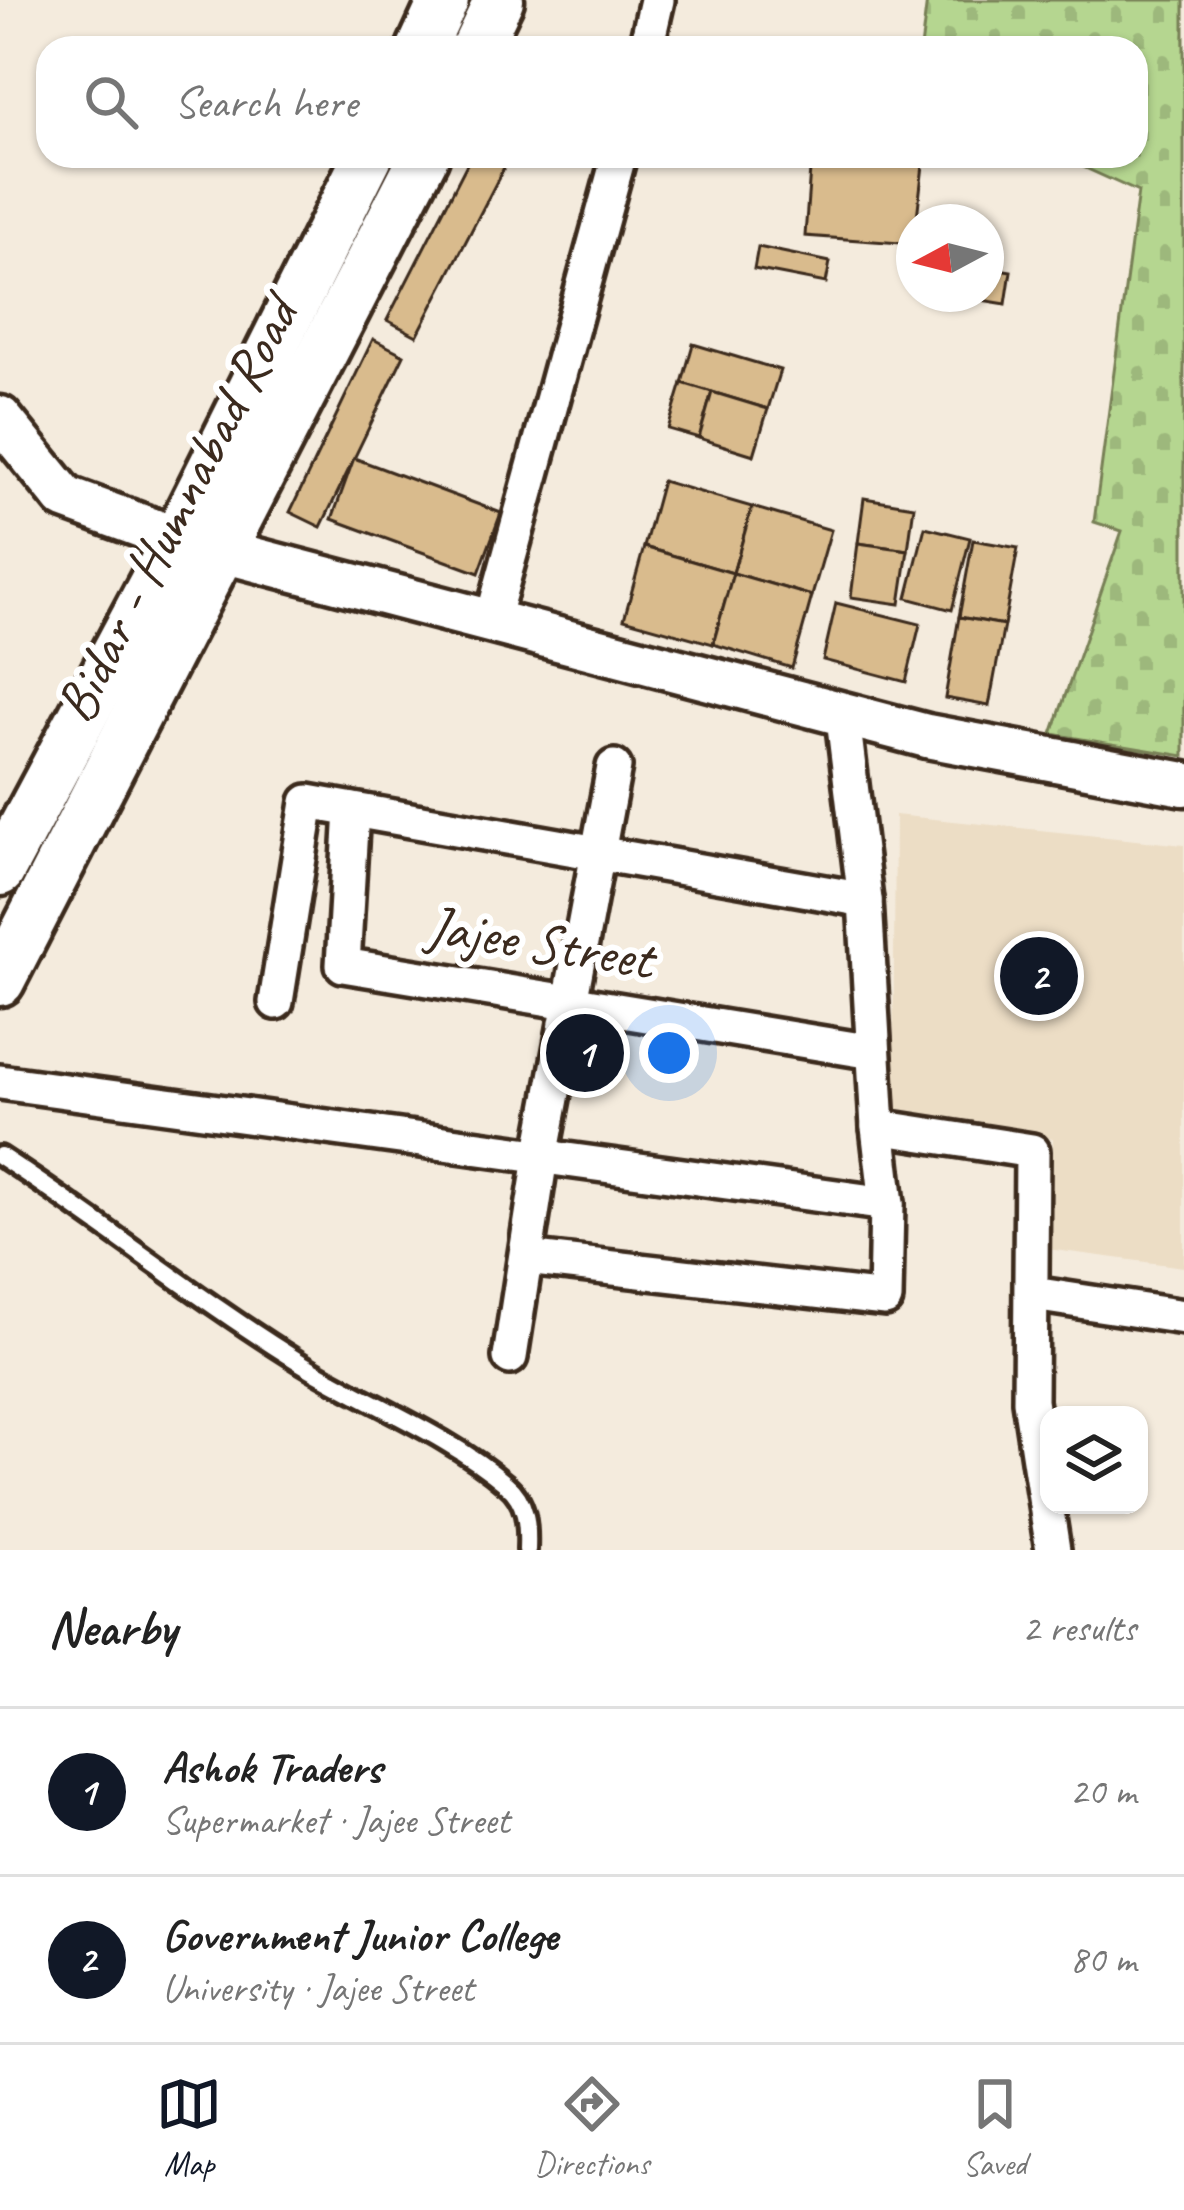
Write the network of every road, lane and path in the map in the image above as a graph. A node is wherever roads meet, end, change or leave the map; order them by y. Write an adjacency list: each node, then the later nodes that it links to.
1 (444, 0): 4 (main road)
2 (499, 0): 5 (main road)
3 (657, 0): 6 (street)
4 (428, 36)
5 (482, 36)
6 (649, 36)
7 (362, 168): 11 (main road, Bidar - Humnabad Road)
8 (418, 168): 12 (main road, Bidar - Humnabad Road)
9 (616, 168): 13 (street)
10 (0, 418): 11 (street)
11 (176, 539): 12 (street); 19 (main road, Bidar - Humnabad Road)
12 (224, 552): 13 (street); 21 (main road, Bidar - Humnabad Road)
13 (492, 620): 14 (street)
14 (842, 710): 16 (street); 20 (street)
15 (614, 767): 18 (street)
16 (1184, 784)
17 (352, 810): 18 (street); 22 (street); 23 (street, Jajee Street)
18 (598, 852): 20 (street); 23 (street)
19 (0, 871)
20 (865, 900): 24 (street)
21 (0, 981)
22 (276, 1001)
23 (570, 1002): 24 (street, Jajee Street); 28 (street)
24 (873, 1052): 26 (street)
25 (0, 1082): 28 (street)
26 (878, 1127): 29 (street); 31 (street)
27 (0, 1156): 34 (lane)
28 (542, 1157): 29 (street); 30 (street)
29 (887, 1204): 30 (street)
30 (526, 1258): 33 (street)
31 (1033, 1294): 32 (street); 35 (street)
32 (1184, 1317)
33 (510, 1357)
34 (527, 1550)
35 (1053, 1550)

